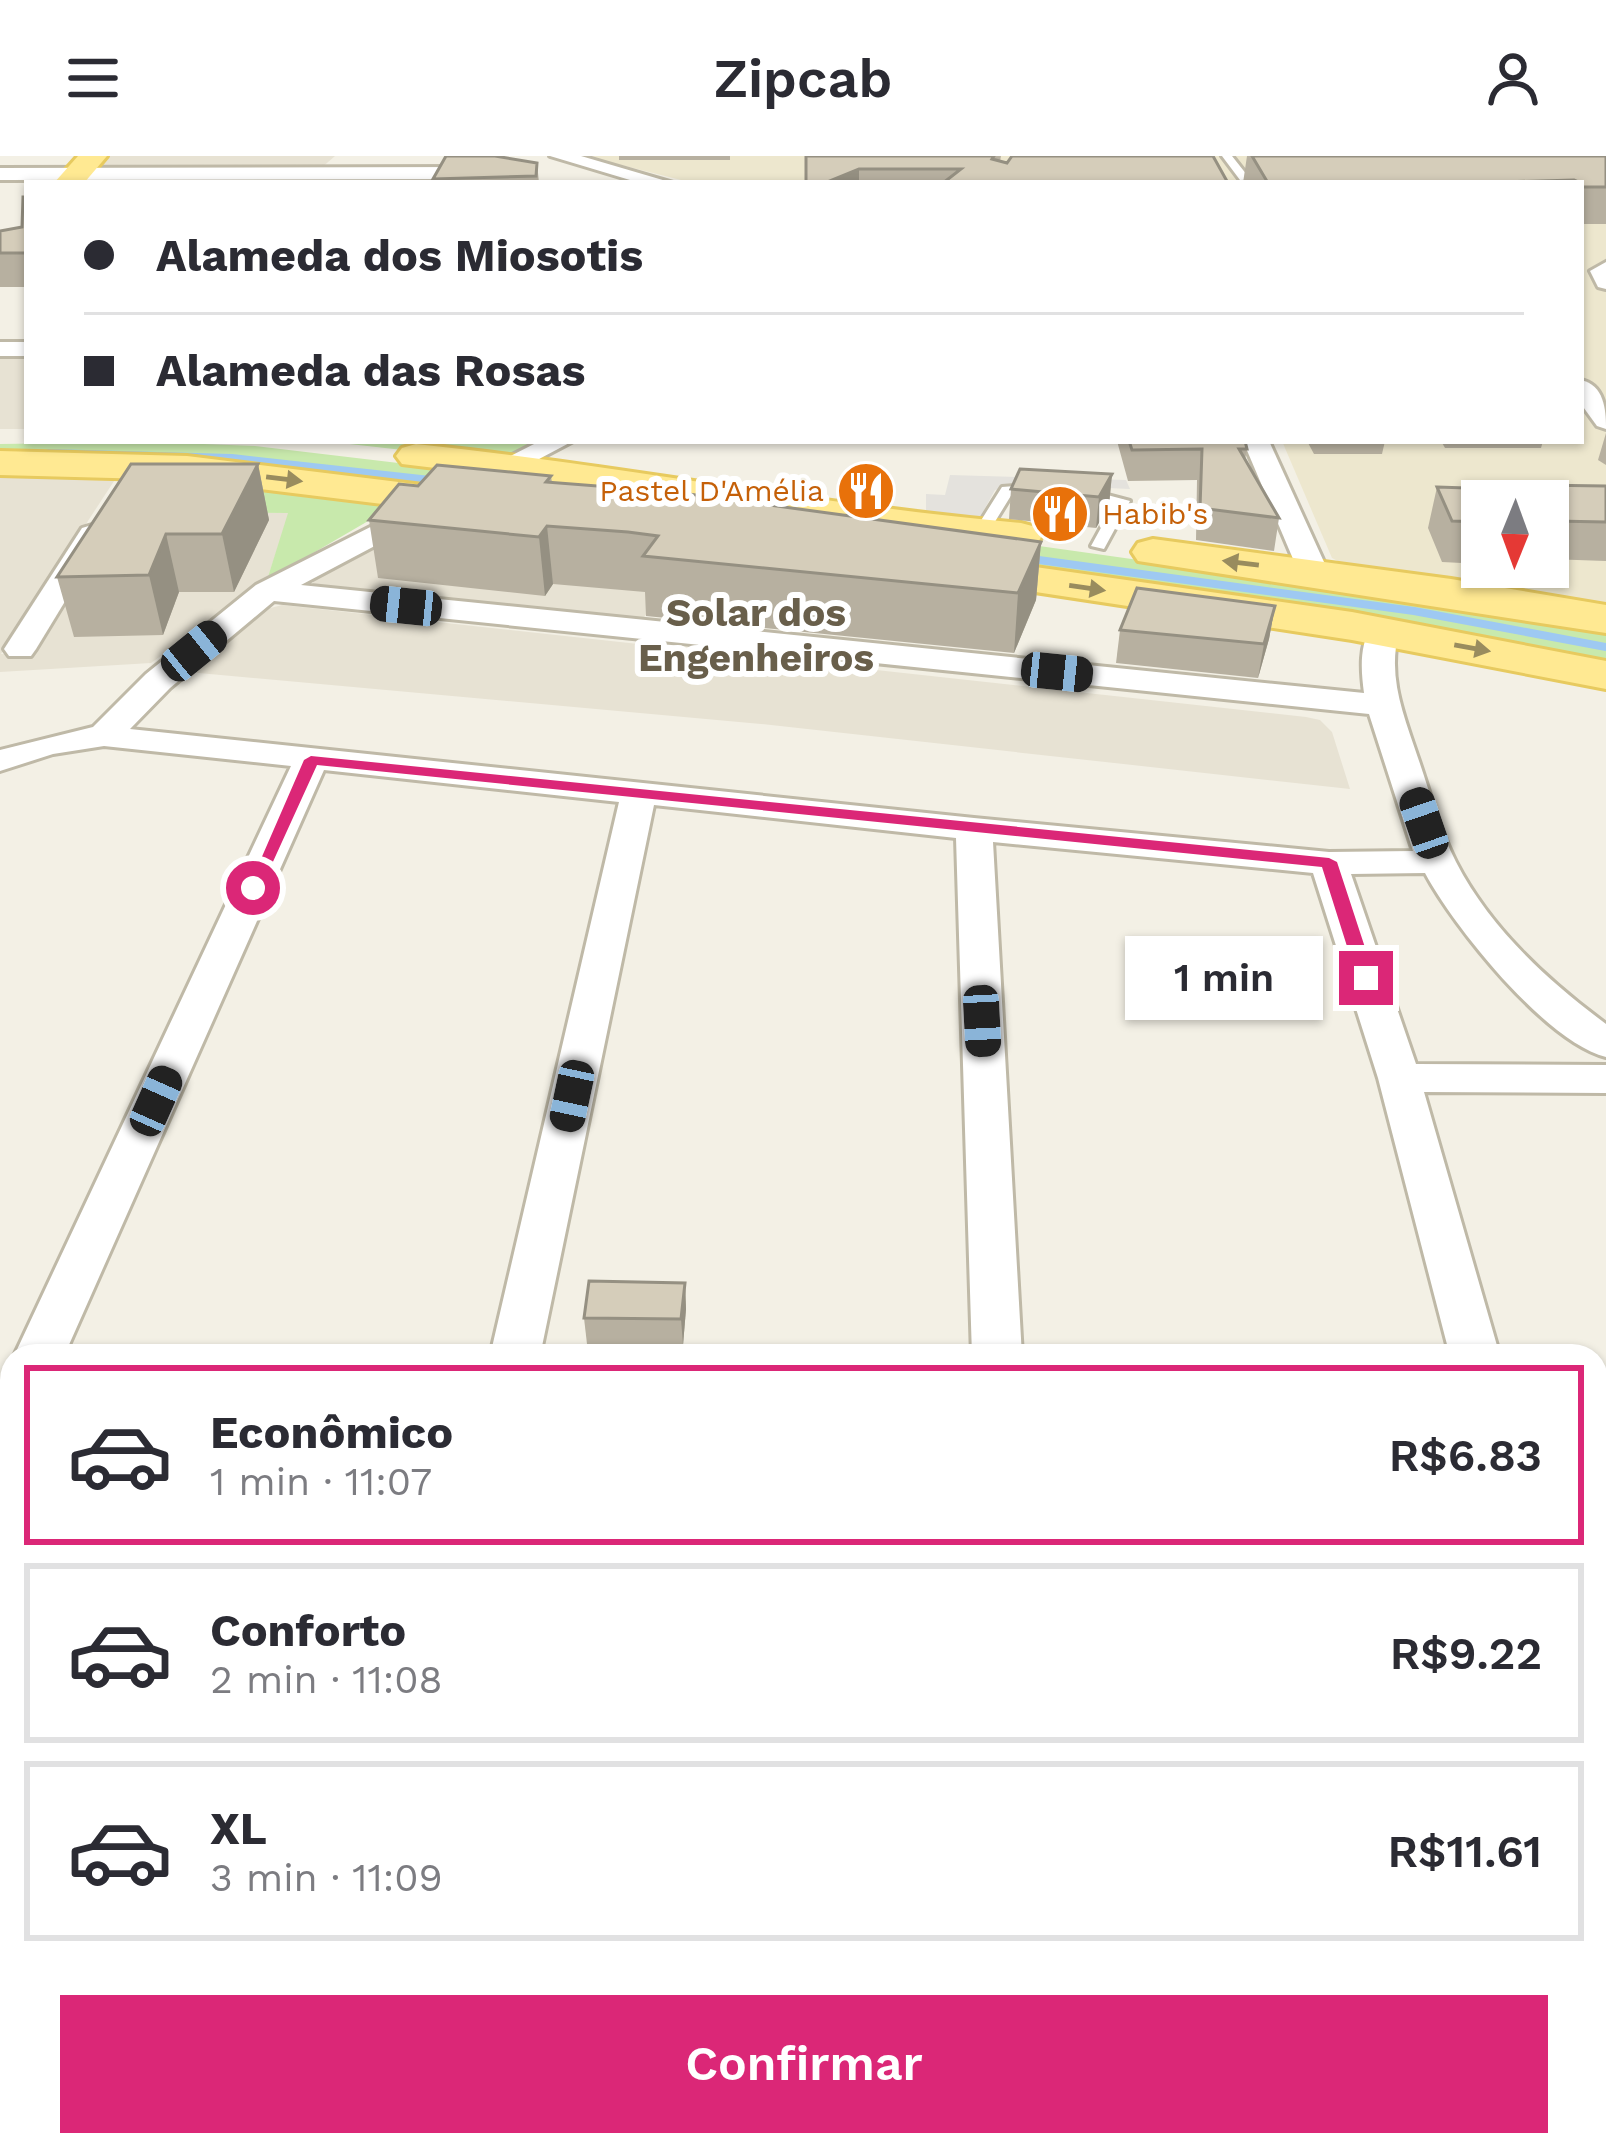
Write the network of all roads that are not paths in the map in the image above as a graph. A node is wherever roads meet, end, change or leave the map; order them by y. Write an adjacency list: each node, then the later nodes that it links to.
1 (559, 156): 7 (street)
2 (1227, 156): 11 (lane)
3 (79, 171): 4 (street); 6 (street)
4 (334, 171): 5 (street)
5 (473, 173)
6 (0, 174)
7 (628, 175): 9 (street); 10 (street)
8 (1283, 177): 12 (lane)
9 (614, 180)
10 (650, 180)
11 (1245, 180)
12 (1255, 180)
13 (1606, 269): 14 (street)
14 (1606, 282)
15 (1584, 389): 16 (street)
16 (1606, 422)
17 (302, 444): 22 (main road)
18 (555, 444): 22 (street)
19 (1257, 444): 26 (street)
20 (0, 464): 21 (main road)
21 (135, 465): 23 (main road, one-way to 23); 30 (street)
22 (516, 466): 23 (street); 26 (main road, one-way to 22)
23 (442, 499): 24 (main road); 27 (street)
24 (513, 509)
25 (675, 531): 29 (main road, one-way to 29)
26 (1314, 573): 28 (main road)
27 (267, 591): 32 (street); 33 (street)
28 (1606, 620)
29 (1383, 632): 31 (main road, one-way to 31); 32 (street)
30 (20, 649)
31 (1606, 675)
32 (1383, 705): 39 (street)
33 (104, 736): 34 (street); 35 (street)
34 (311, 760): 36 (street); 43 (street)
35 (0, 761)
36 (639, 793): 37 (street); 44 (street)
37 (974, 829): 38 (street); 45 (street)
38 (1329, 862): 39 (street); 41 (street)
39 (1437, 862): 40 (street)
40 (1606, 1044)
41 (1399, 1078): 42 (street); 46 (street)
42 (1606, 1079)
43 (44, 1344)
44 (518, 1344)
45 (996, 1344)
46 (1472, 1344)

